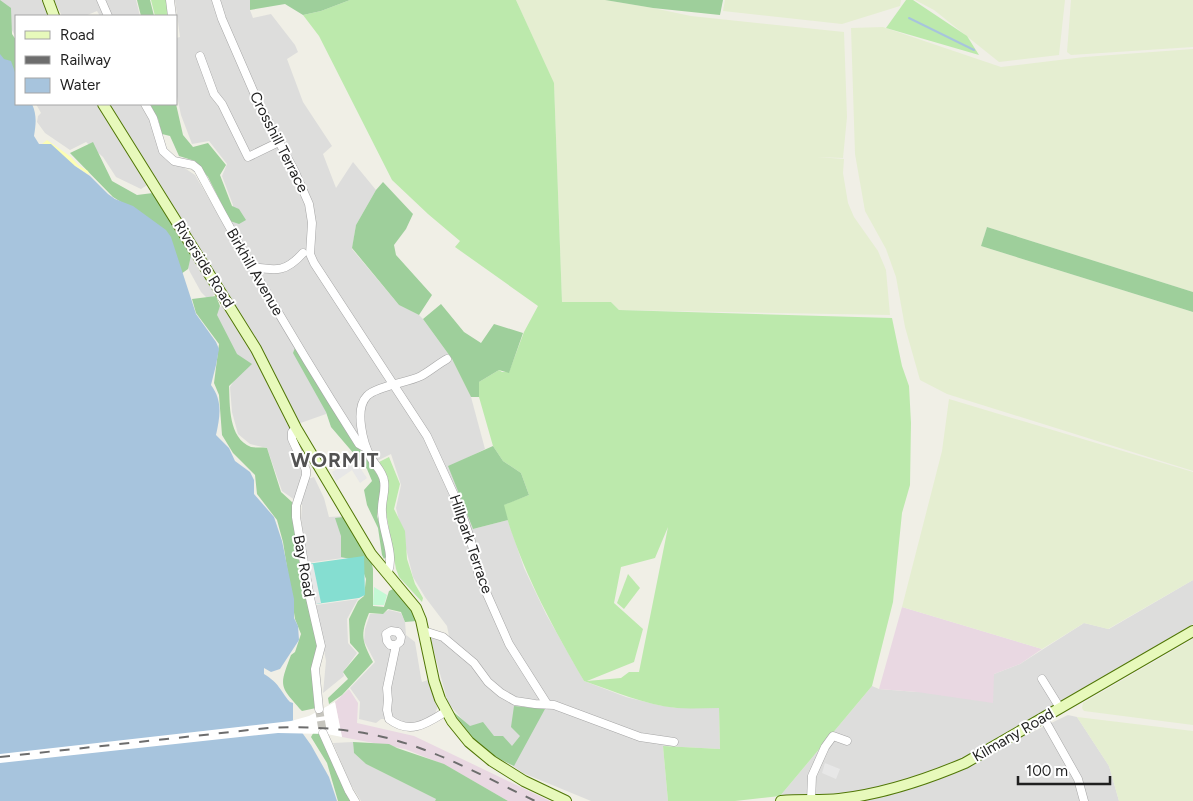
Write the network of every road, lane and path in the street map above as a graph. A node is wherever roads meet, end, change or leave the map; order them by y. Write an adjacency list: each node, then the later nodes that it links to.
1 (48, 0): 5 (main road)
2 (101, 0): 6 (street)
3 (170, 0): 7 (street)
4 (216, 0): 11 (street, Crosshill Terrace)
5 (54, 15)
6 (108, 15)
7 (172, 15)
8 (200, 56): 11 (street)
9 (104, 105): 16 (main road, Riverside Road)
10 (146, 105): 13 (street, Birkhill Avenue)
11 (279, 142): 15 (street, Crosshill Terrace)
12 (303, 253): 13 (street)
13 (252, 267): 17 (street, Birkhill Avenue)
14 (446, 359): 15 (street)
15 (394, 386): 17 (street); 23 (street, Hillpark Terrace)
16 (296, 428): 18 (main road, Riverside Road); 24 (street, Bay Road)
17 (366, 448): 18 (street)
18 (385, 569): 20 (main road, Riverside Road)
19 (1193, 631): 25 (main road, Kilmany Road)
20 (424, 632): 23 (street); 26 (main road, Riverside Road)
21 (396, 645): 26 (street)
22 (1042, 679): 25 (street)
23 (547, 704): 30 (street)
24 (318, 708)
25 (1060, 708): 27 (main road, Kilmany Road)
26 (446, 712): 33 (main road, Riverside Road)
27 (1043, 717): 31 (main road, Kilmany Road); 35 (street)
28 (323, 733): 32 (street)
29 (847, 741): 31 (street)
30 (674, 742)
31 (814, 800): 34 (main road, Kilmany Road)
32 (355, 801)
33 (566, 801)
34 (781, 801)
35 (1084, 801)

